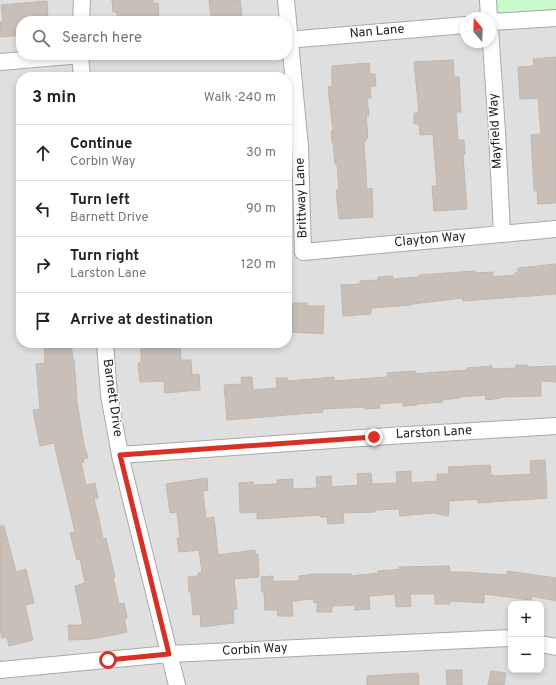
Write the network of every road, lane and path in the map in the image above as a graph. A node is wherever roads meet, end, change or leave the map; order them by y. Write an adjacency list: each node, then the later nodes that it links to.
1 (82, 0): 5 (street)
2 (286, 0): 6 (street, Brittway Lane)
3 (488, 0): 4 (street)
4 (489, 12)
5 (81, 16)
6 (287, 16)
7 (556, 18): 8 (street)
8 (496, 22)
9 (460, 25): 10 (street, Nan Lane)
10 (292, 40)
11 (491, 48): 18 (street, Mayfield Way)
12 (23, 60): 15 (street)
13 (81, 60): 16 (street)
14 (291, 60): 19 (street, Brittway Lane)
15 (0, 62)
16 (82, 72)
17 (556, 229): 18 (street, Clayton Way)
18 (502, 234): 19 (street, Clayton Way)
19 (303, 252)
20 (105, 348): 22 (street, Barnett Drive)
21 (556, 426): 22 (street, Larston Lane)
22 (120, 455): 26 (street, Barnett Drive)
23 (508, 638): 26 (street, Corbin Way)
24 (544, 645): 25 (street)
25 (556, 647)
26 (169, 654): 27 (street, Corbin Way); 28 (street, Barnett Drive)
27 (0, 670)
28 (177, 685)

